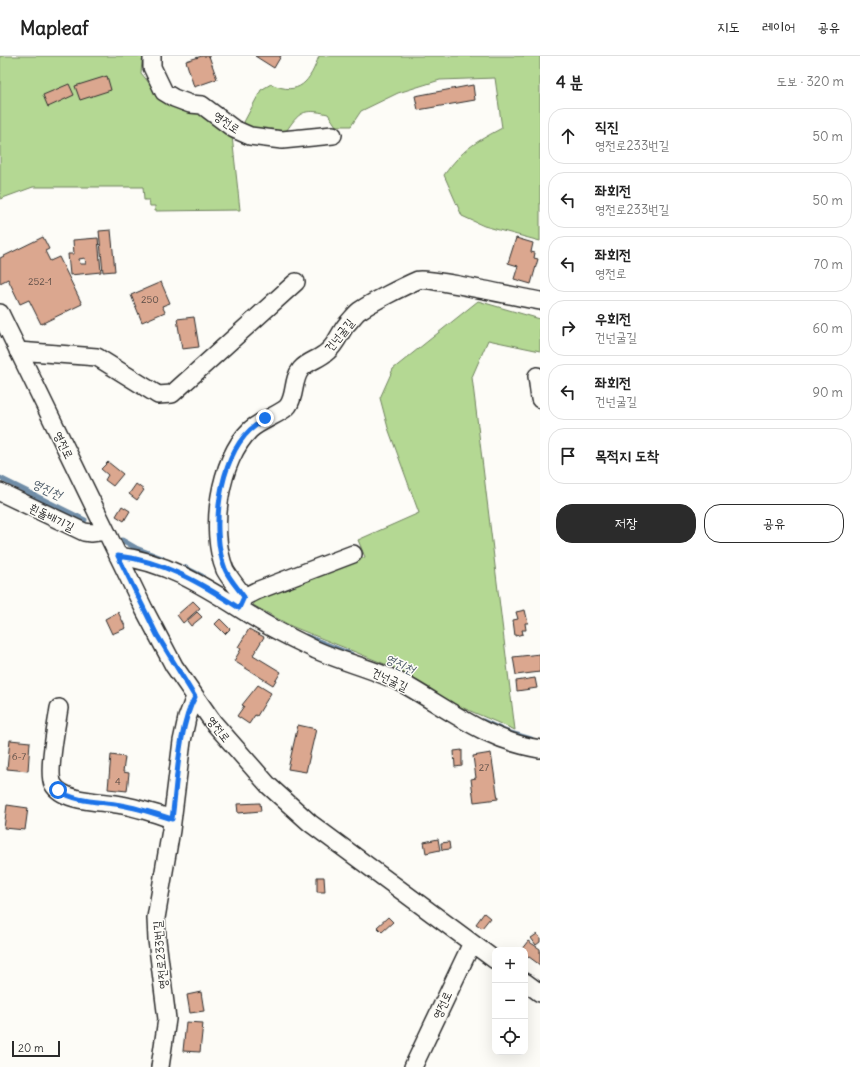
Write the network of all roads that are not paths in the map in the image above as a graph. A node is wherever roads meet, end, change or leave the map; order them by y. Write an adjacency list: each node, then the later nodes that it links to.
1 (152, 56): 2 (street, 영전로)
2 (333, 135)
3 (296, 282): 6 (street)
4 (540, 301): 13 (street, 건넌굴길)
5 (2, 321): 6 (street, 영전로)
6 (18, 351): 10 (street, 영전로)
7 (537, 376): 8 (street)
8 (540, 399)
9 (0, 492): 10 (street, 흰돌배기길)
10 (106, 531): 12 (street, 영전로)
11 (353, 554): 13 (street)
12 (118, 556): 13 (street, 건넌굴길); 14 (street, 영전로)
13 (242, 602): 16 (street, 건넌굴길)
14 (195, 697): 17 (street, 영전로233번길); 18 (street, 영전로)
15 (59, 708): 17 (street)
16 (540, 749)
17 (172, 819): 22 (street, 영전로233번길)
18 (472, 943): 19 (street, 영전로); 23 (street, 영전로)
19 (492, 958)
20 (526, 983): 21 (street)
21 (540, 993)
22 (160, 1067)
23 (413, 1067)

